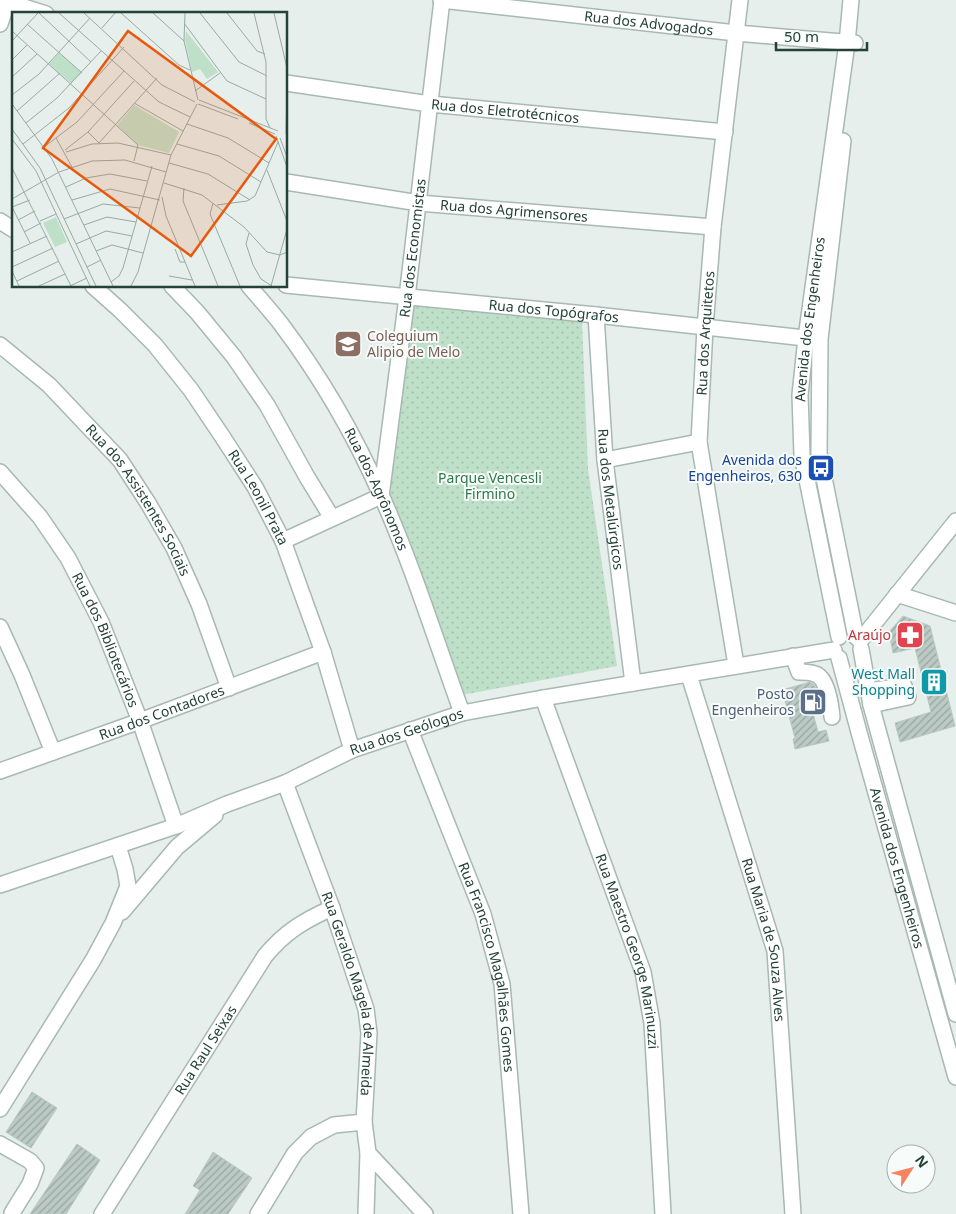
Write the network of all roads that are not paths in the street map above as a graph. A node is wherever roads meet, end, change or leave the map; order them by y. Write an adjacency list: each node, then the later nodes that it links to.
1 (442, 0): 8 (street, Rua dos Advogados); 11 (street, Rua dos Economistas)
2 (740, 0): 8 (street, Rua dos Arquitetos)
3 (851, 0): 9 (street, Avenida dos Engenheiros)
4 (860, 0): 9 (street, Avenida dos Engenheiros)
5 (8, 1): 6 (street); 7 (street)
6 (40, 12)
7 (0, 24)
8 (736, 33): 9 (street, Rua dos Advogados); 12 (street, Rua dos Arquitetos)
9 (851, 43): 23 (street, Avenida dos Engenheiros)
10 (288, 83): 11 (street, Rua dos Eletrotécnicos)
11 (430, 104): 12 (street, Rua dos Eletrotécnicos); 14 (street, Rua dos Economistas)
12 (724, 132): 15 (street, Rua dos Arquitetos)
13 (288, 182): 14 (street, Rua dos Agrimensores)
14 (419, 203): 15 (street, Rua dos Agrimensores); 20 (street, Rua dos Economistas)
15 (713, 227): 22 (street, Rua dos Arquitetos)
16 (288, 284): 20 (street, Rua dos Topógrafos)
17 (95, 288): 31 (street, Rua Leonil Prata)
18 (174, 288): 29 (street)
19 (251, 288): 28 (street, Rua dos Agrônomos)
20 (407, 296): 21 (street, Rua dos Topógrafos); 28 (street, Rua dos Economistas)
21 (596, 315): 22 (street, Rua dos Topógrafos); 26 (street, Rua dos Metalúrgicos)
22 (705, 328): 23 (street, Rua dos Topógrafos); 25 (street, Rua dos Arquitetos)
23 (813, 339): 33 (street, Avenida dos Engenheiros); 38 (street, Avenida dos Engenheiros)
24 (0, 345): 44 (street, Rua dos Assistentes Sociais)
25 (699, 442): 26 (street); 41 (street, Rua dos Arquitetos)
26 (605, 460): 43 (street, Rua dos Metalúrgicos)
27 (0, 472): 48 (street, Rua dos Bibliotecários)
28 (382, 496): 29 (street); 46 (street, Rua dos Agrônomos)
29 (332, 518): 31 (street)
30 (956, 521): 32 (street)
31 (283, 541): 39 (street, Rua Leonil Prata)
32 (897, 594): 34 (street); 35 (street)
33 (850, 610): 35 (street); 37 (street, Avenida dos Engenheiros)
34 (956, 613)
35 (878, 617): 37 (street)
36 (0, 627): 53 (street)
37 (859, 642): 38 (street); 38 (street); 50 (street, Avenida dos Engenheiros)
38 (837, 648): 40 (street, Rua dos Geólogos); 51 (street, Avenida dos Engenheiros)
39 (323, 652): 44 (street, Rua dos Contadores); 52 (street, Rua Leonil Prata)
40 (792, 656): 41 (street, Rua dos Geólogos); 47 (street)
41 (736, 665): 42 (street, Rua dos Geólogos)
42 (689, 675): 43 (street, Rua dos Geólogos); 75 (street, Rua Maria de Souza Alves)
43 (633, 683): 45 (street, Rua dos Geólogos)
44 (229, 688): 48 (street, Rua dos Contadores)
45 (543, 698): 46 (street, Rua dos Geólogos); 74 (street, Rua Maestro George Marinuzzi)
46 (462, 713): 49 (street, Rua dos Geólogos)
47 (832, 716)
48 (140, 721): 53 (street, Rua dos Contadores); 57 (street, Rua dos Bibliotecários)
49 (410, 730): 52 (street, Rua dos Geólogos); 73 (street, Rua Francisco Magalhães Gomes)
50 (878, 730): 51 (street); 62 (street, Avenida dos Engenheiros)
51 (860, 736): 63 (street, Avenida dos Engenheiros)
52 (352, 750): 55 (street, Rua dos Geólogos)
53 (53, 752): 54 (street, Rua dos Contadores)
54 (0, 771)
55 (285, 783): 56 (street, Rua dos Geólogos); 60 (street, Rua Geraldo Magela de Almeida)
56 (227, 804): 57 (street, Rua dos Geólogos); 61 (street)
57 (176, 826): 58 (street, Rua dos Geólogos)
58 (118, 846): 59 (street, Rua dos Geólogos); 61 (street)
59 (0, 885)
60 (332, 908): 65 (street, Rua Geraldo Magela de Almeida); 69 (street, Rua Raul Seixas)
61 (113, 923): 64 (street)
62 (956, 1014)
63 (956, 1077)
64 (0, 1109)
65 (364, 1122): 67 (street, Rua Geraldo Magela de Almeida); 70 (street)
66 (0, 1144): 68 (street)
67 (368, 1153): 71 (street, Rua Geraldo Magela de Almeida); 72 (street)
68 (12, 1213)
69 (102, 1214)
70 (258, 1214)
71 (366, 1214)
72 (426, 1214)
73 (521, 1214)
74 (663, 1214)
75 (793, 1214)

